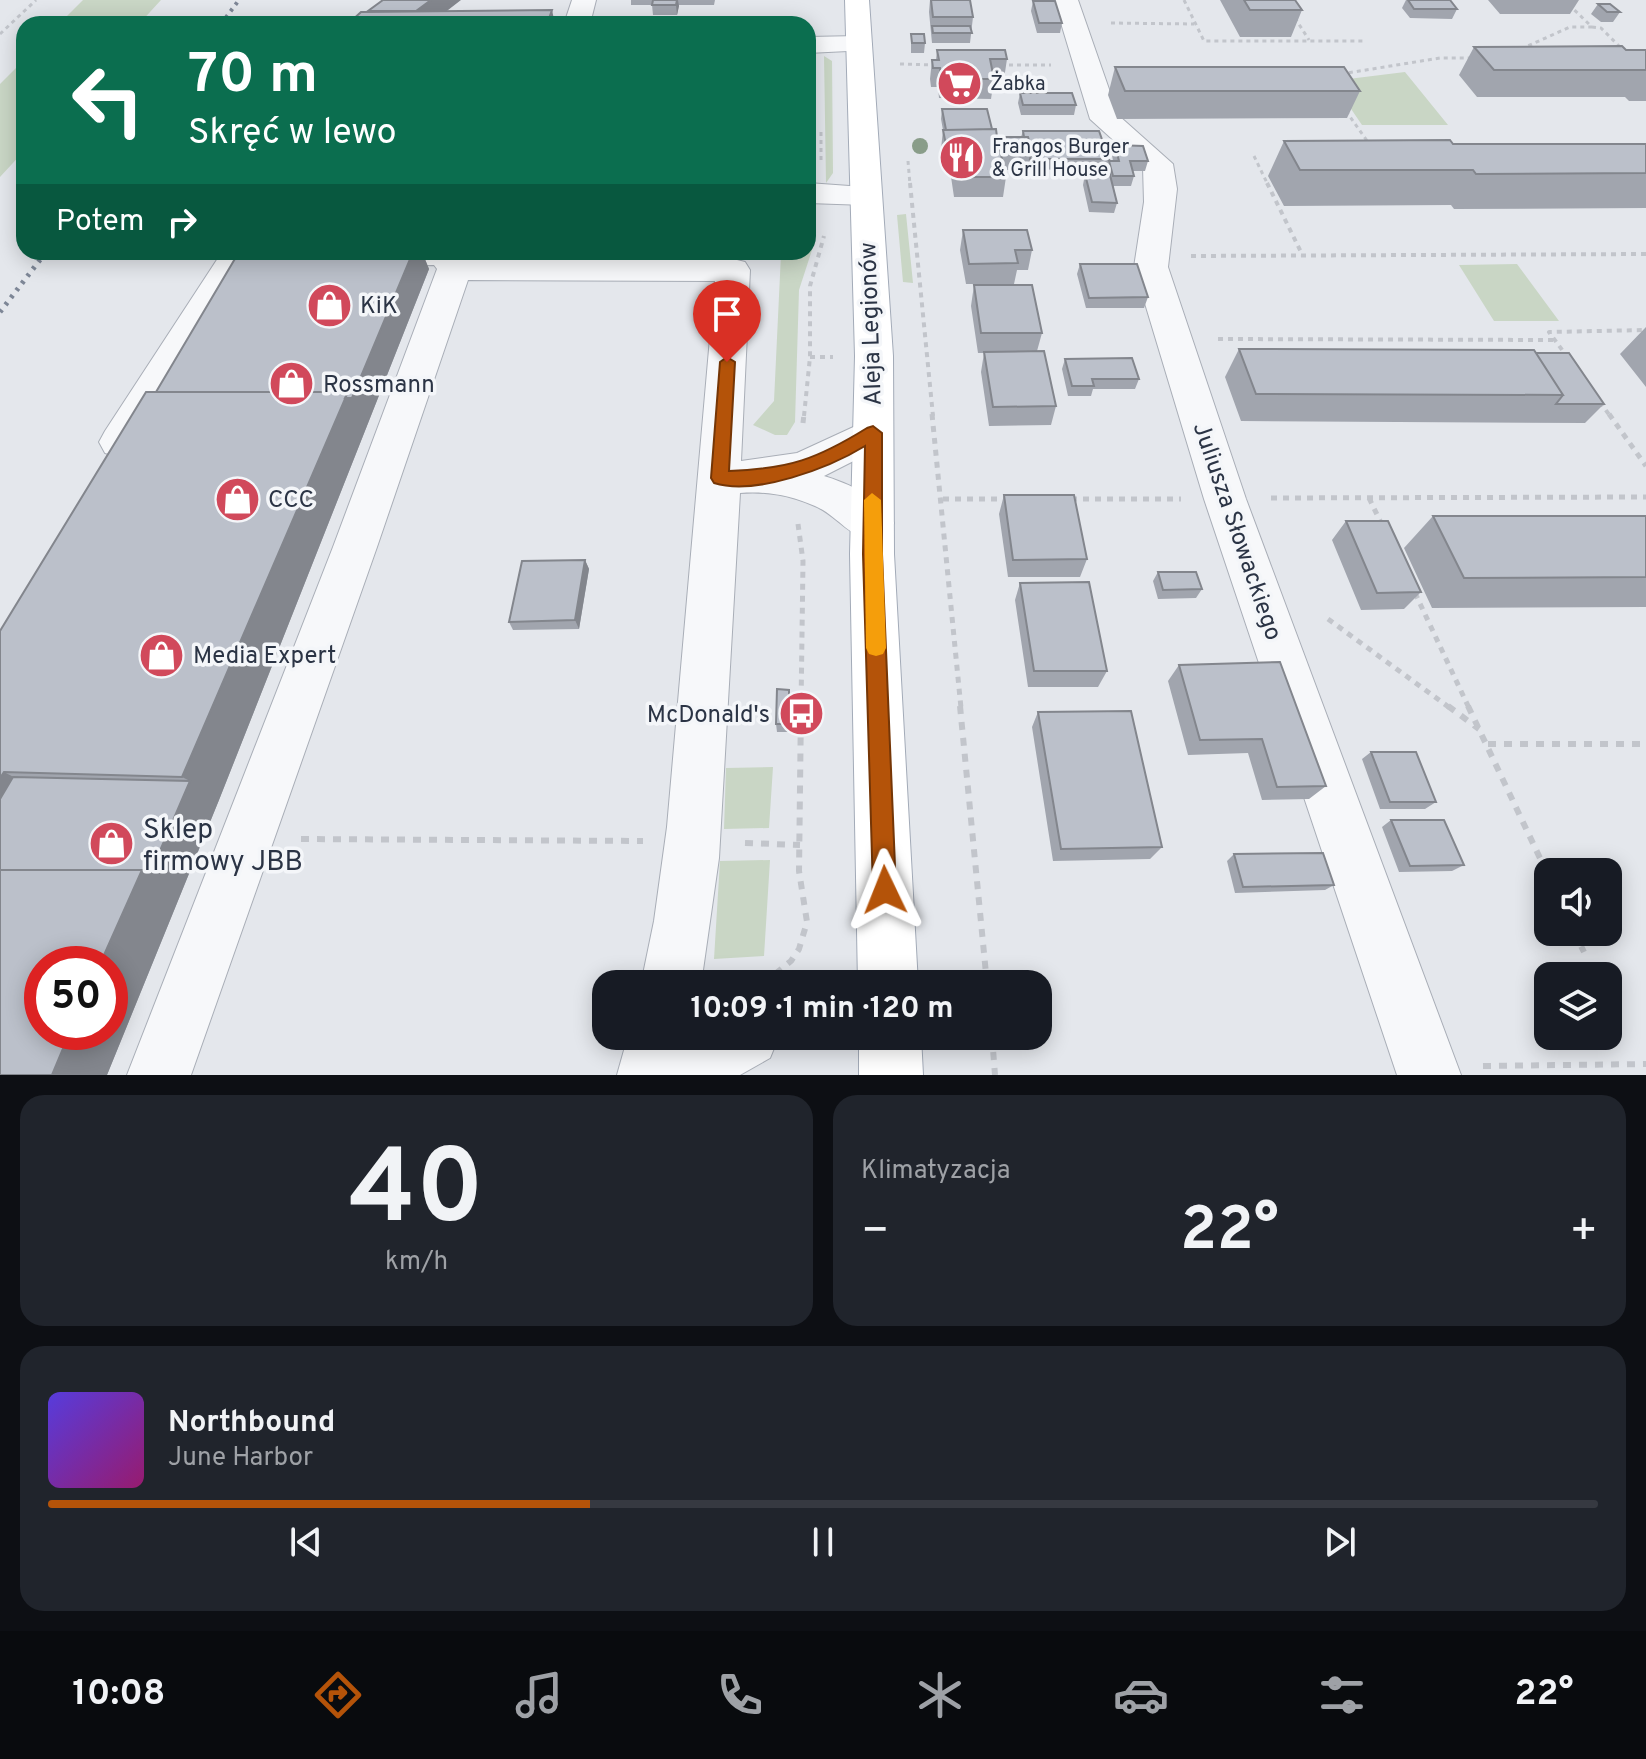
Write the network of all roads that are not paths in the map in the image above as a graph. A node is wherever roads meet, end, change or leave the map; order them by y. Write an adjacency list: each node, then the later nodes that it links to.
1 (857, 0): 3 (main road, Aleja Legionów)
2 (1070, 12): 21 (street, Juliusza Słowackiego)
3 (859, 44): 4 (street); 6 (main road, Aleja Legionów)
4 (816, 45)
5 (816, 193): 6 (street)
6 (866, 195): 11 (main road, Aleja Legionów)
7 (234, 260): 12 (street)
8 (449, 260): 10 (street)
9 (539, 260): 10 (street); 14 (street)
10 (454, 269): 22 (street)
11 (873, 433): 13 (street); 15 (main road, Aleja Legionów)
12 (101, 470)
13 (773, 476): 14 (street); 15 (street)
14 (720, 478): 16 (street)
15 (872, 523): 17 (main road, Aleja Legionów)
16 (674, 970)
17 (888, 970)
18 (655, 1050): 23 (street)
19 (723, 1050): 24 (street)
20 (890, 1050): 25 (main road)
21 (1428, 1071)
22 (159, 1075)
23 (649, 1075)
24 (679, 1075)
25 (891, 1075)

